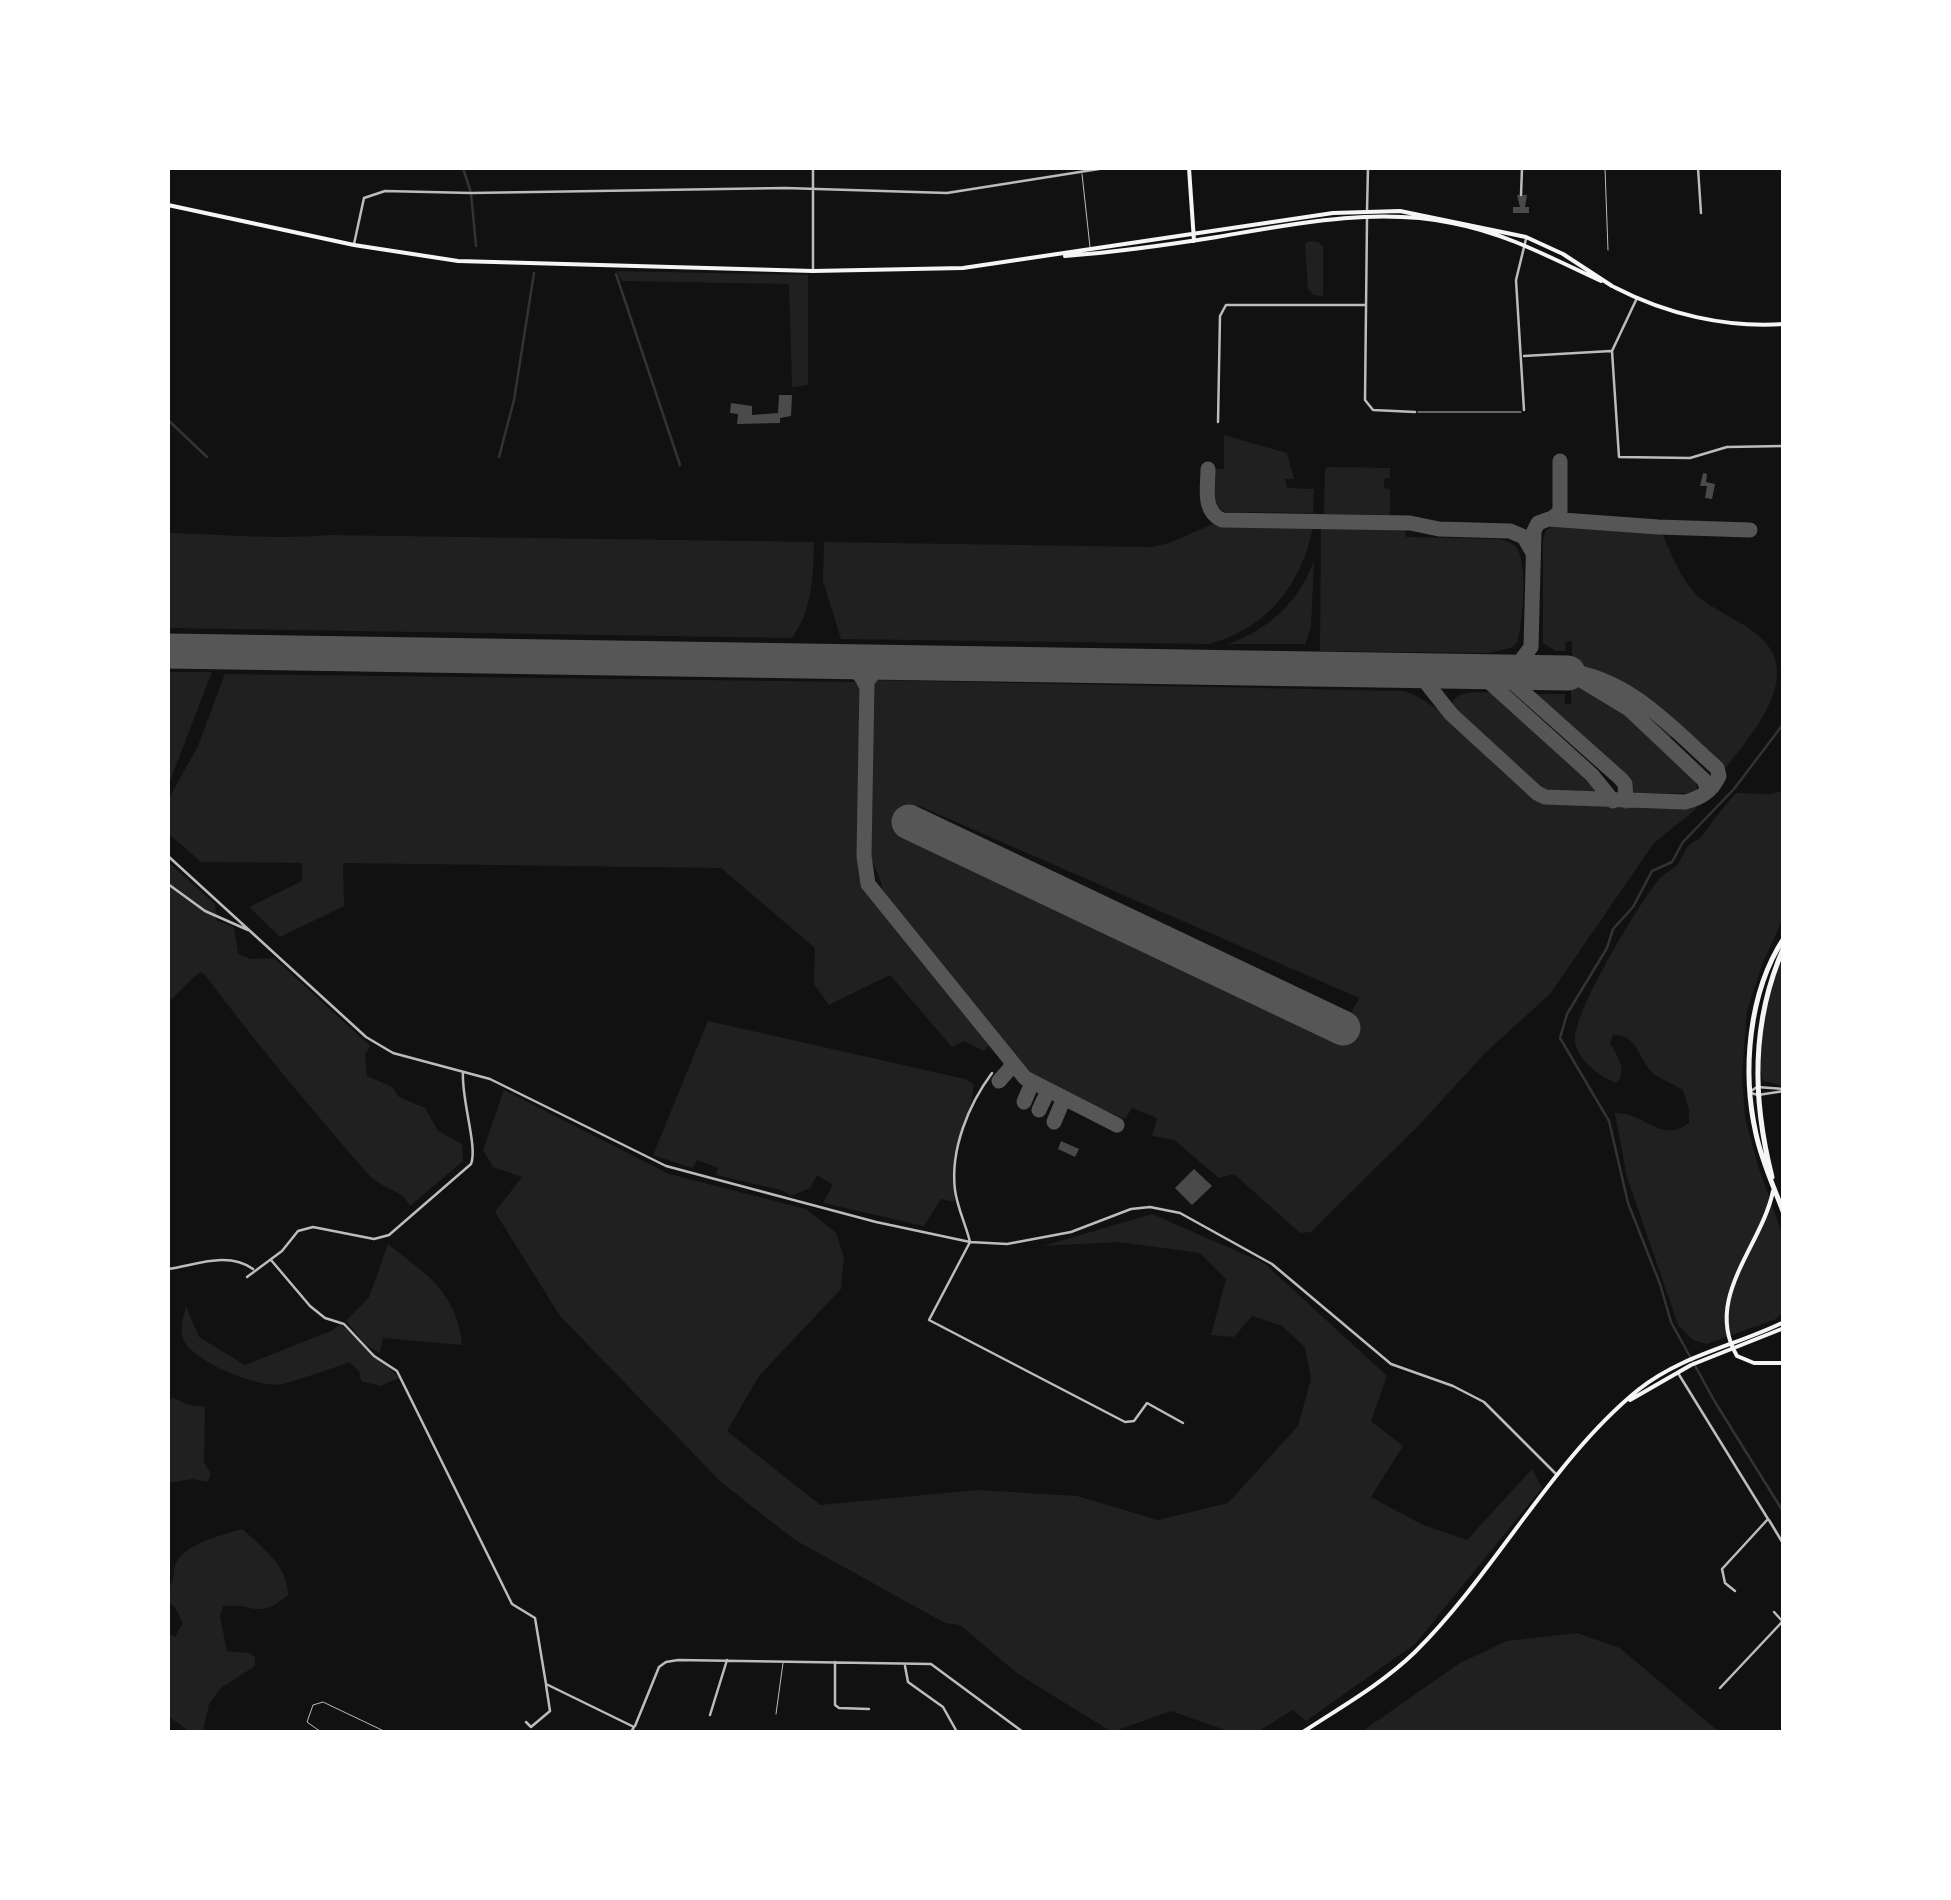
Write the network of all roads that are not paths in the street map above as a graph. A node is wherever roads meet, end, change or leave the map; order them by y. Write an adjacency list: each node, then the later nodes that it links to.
1 (813, 168): 10 (street)
2 (1106, 168): 9 (street)
3 (1190, 168): 17 (main road)
4 (1368, 168): 13 (street)
5 (1521, 168): 6 (street); 11 (street)
6 (1588, 168)
7 (1605, 168): 20 (lane)
8 (1698, 168): 14 (street)
9 (1082, 169): 10 (street); 21 (lane)
10 (813, 189): 18 (street); 22 (street)
11 (1521, 195)
12 (168, 204): 18 (main road)
13 (1367, 210): 15 (street); 16 (main road); 17 (main road)
14 (1701, 213)
15 (1367, 218): 17 (main road); 19 (main road); 25 (street)
16 (1526, 237): 19 (street); 23 (main road)
17 (1193, 238): 21 (main road)
18 (355, 240): 22 (main road)
19 (1524, 244): 23 (main road); 28 (street)
20 (1608, 250)
21 (1090, 252): 22 (main road)
22 (813, 271)
23 (1612, 286): 24 (main road)
24 (1636, 298): 26 (main road); 27 (street)
25 (1366, 306): 30 (street); 31 (street)
26 (1784, 324)
27 (1612, 350): 28 (street); 32 (street)
28 (1522, 356): 29 (street)
29 (1524, 410): 30 (lane)
30 (1414, 412)
31 (1218, 422)
32 (1784, 446)
33 (168, 856): 35 (street)
34 (168, 884): 35 (street)
35 (251, 930): 38 (street)
36 (1784, 938): 42 (main road)
37 (1784, 947): 41 (main road)
38 (463, 1070): 46 (street); 47 (street)
39 (992, 1073): 46 (street)
40 (1784, 1090): 41 (street); 41 (street)
41 (1758, 1091): 42 (street); 44 (main road)
42 (1750, 1092): 43 (main road)
43 (1773, 1188): 44 (main road); 52 (main road)
44 (1778, 1199): 45 (main road)
45 (1784, 1214)
46 (970, 1242): 57 (street); 58 (street)
47 (270, 1260): 49 (street); 68 (street)
48 (168, 1269): 49 (street)
49 (254, 1270): 50 (street)
50 (247, 1276)
51 (1784, 1325): 52 (main road)
52 (1731, 1345): 53 (main road); 54 (main road)
53 (1692, 1361): 55 (main road); 56 (main road)
54 (1784, 1363)
55 (1678, 1372): 56 (main road); 59 (street)
56 (1626, 1403): 58 (main road)
57 (1183, 1423)
58 (1558, 1476): 80 (main road)
59 (1768, 1519): 60 (street); 61 (street)
60 (1784, 1545)
61 (1735, 1591)
62 (1774, 1612): 63 (street)
63 (1783, 1623): 69 (street)
64 (727, 1660): 65 (street); 72 (street); 74 (street)
65 (783, 1661): 66 (street); 71 (lane)
66 (836, 1662): 67 (street); 70 (street)
67 (904, 1663): 75 (street); 79 (street)
68 (546, 1684): 73 (street); 74 (street)
69 (1720, 1688)
70 (869, 1709)
71 (776, 1714)
72 (710, 1716)
73 (526, 1722)
74 (634, 1727): 78 (street)
75 (1019, 1731)
76 (321, 1732): 77 (lane)
77 (386, 1732)
78 (632, 1732)
79 (957, 1732)
80 (1304, 1732)

